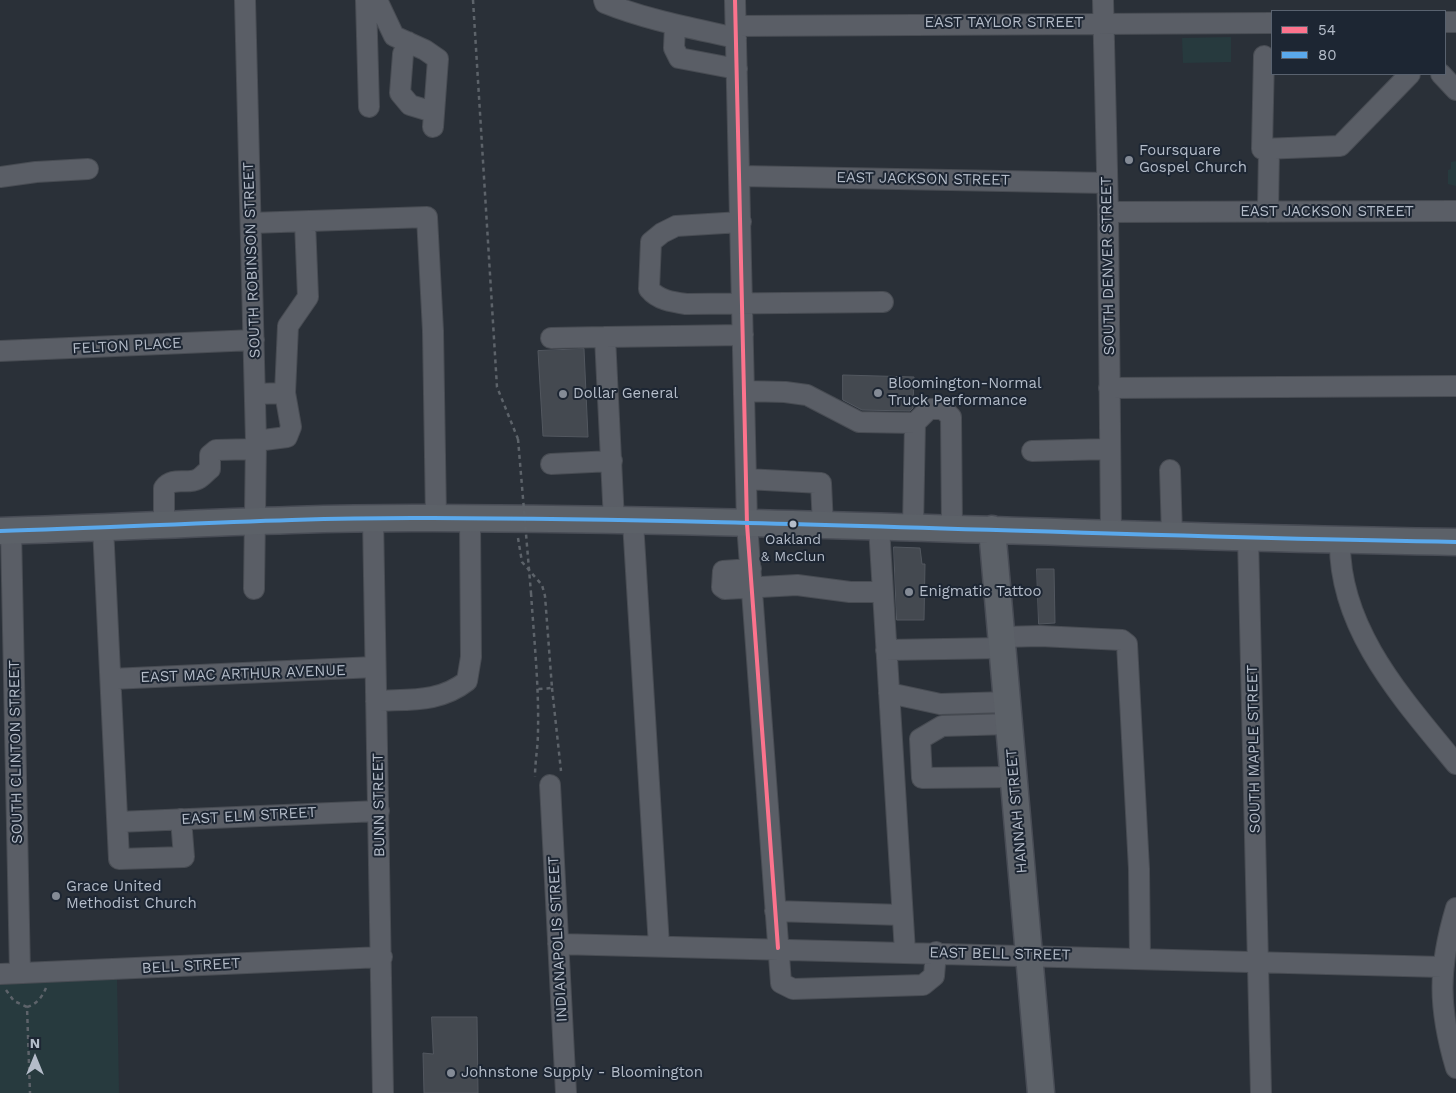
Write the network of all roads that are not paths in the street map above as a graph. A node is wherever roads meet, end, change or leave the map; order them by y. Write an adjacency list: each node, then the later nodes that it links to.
1 (245, 0): 28 (street, SOUTH ROBINSON STREET)
2 (366, 0): 17 (street)
3 (377, 0): 11 (street)
4 (604, 0): 9 (street, EAST TAYLOR STREET)
5 (735, 0): 10 (street)
6 (1103, 0): 7 (street, SOUTH DENVER STREET)
7 (1104, 23): 8 (street, EAST TAYLOR STREET); 10 (street, EAST TAYLOR STREET); 22 (street, SOUTH DENVER STREET)
8 (1271, 23)
9 (675, 25): 10 (street, EAST TAYLOR STREET); 13 (street)
10 (736, 32): 13 (street)
11 (408, 42): 11 (street)
12 (1264, 56): 18 (street)
13 (737, 69): 20 (street)
14 (1442, 75): 16 (street)
15 (1403, 77): 18 (street)
16 (1456, 90)
17 (370, 107)
18 (1269, 149): 25 (street)
19 (88, 169): 21 (street)
20 (740, 176): 22 (street, EAST JACKSON STREET); 27 (street)
21 (0, 177)
22 (1107, 182): 24 (street, SOUTH DENVER STREET)
23 (1456, 211): 25 (street, EAST JACKSON STREET)
24 (1108, 212): 25 (street, EAST JACKSON STREET); 37 (street, SOUTH DENVER STREET)
25 (1268, 212)
26 (305, 222): 28 (street); 39 (street); 50 (street)
27 (741, 222): 30 (street); 30 (street)
28 (251, 224): 34 (street, SOUTH ROBINSON STREET)
29 (883, 302): 30 (street)
30 (742, 303): 31 (street)
31 (743, 335): 32 (street); 38 (street)
32 (605, 337): 33 (street); 45 (street)
33 (551, 338)
34 (254, 340): 35 (street, FELTON PLACE); 40 (street, SOUTH ROBINSON STREET)
35 (0, 351)
36 (1456, 386): 37 (street)
37 (1109, 388): 43 (street, SOUTH DENVER STREET)
38 (744, 391): 41 (street); 48 (street)
39 (285, 392): 40 (street); 42 (street)
40 (255, 394): 42 (street, SOUTH ROBINSON STREET)
41 (915, 423): 59 (street); 60 (street)
42 (256, 445): 52 (street, SOUTH ROBINSON STREET); 54 (street)
43 (1110, 449): 44 (street); 63 (street, SOUTH DENVER STREET)
44 (1032, 451)
45 (612, 461): 46 (street); 53 (street)
46 (551, 464)
47 (1170, 470): 64 (street)
48 (746, 480): 55 (street); 56 (street)
49 (373, 518): 50 (main road); 52 (main road); 73 (street, BUNN STREET)
50 (436, 518): 51 (main road)
51 (470, 519): 53 (main road); 76 (street)
52 (255, 520): 54 (main road); 69 (street, SOUTH ROBINSON STREET)
53 (623, 521): 55 (main road); 88 (street)
54 (164, 524): 57 (main road)
55 (747, 524): 56 (main road); 68 (street)
56 (823, 526): 58 (main road)
57 (103, 527): 62 (main road); 74 (street)
58 (879, 527): 59 (main road); 70 (street)
59 (913, 527): 60 (main road)
60 (952, 528): 61 (main road)
61 (992, 529): 63 (main road); 71 (main road, HANNAH STREET)
62 (3, 531): 97 (street, SOUTH CLINTON STREET)
63 (1111, 533): 64 (main road)
64 (1172, 535): 65 (main road)
65 (1248, 537): 66 (main road); 95 (street, SOUTH MAPLE STREET)
66 (1340, 540): 67 (main road); 78 (street)
67 (1456, 542)
68 (751, 578): 70 (street); 85 (street)
69 (254, 588)
70 (883, 592): 72 (street)
71 (1002, 642): 72 (street); 77 (main road, HANNAH STREET); 94 (street)
72 (886, 650): 75 (street)
73 (375, 667): 74 (street, EAST MAC ARTHUR AVENUE); 76 (street, BUNN STREET)
74 (110, 679): 83 (street)
75 (889, 693): 77 (street); 86 (street)
76 (376, 701): 81 (street, BUNN STREET)
77 (1009, 713): 79 (main road, HANNAH STREET); 79 (street)
78 (1456, 764)
79 (1015, 777): 92 (main road, HANNAH STREET)
80 (550, 785): 87 (street, INDIANAPOLIS STREET)
81 (379, 811): 82 (street, EAST ELM STREET); 93 (street, BUNN STREET)
82 (181, 819): 83 (street, EAST ELM STREET); 83 (street)
83 (118, 822)
84 (1456, 908): 96 (street)
85 (775, 912): 86 (street); 89 (street)
86 (902, 915): 90 (street)
87 (558, 944): 88 (street, EAST BELL STREET); 101 (street, INDIANAPOLIS STREET)
88 (659, 946): 89 (street, EAST BELL STREET)
89 (778, 948): 90 (street, EAST BELL STREET); 91 (street)
90 (905, 952): 91 (street, EAST BELL STREET)
91 (936, 952): 92 (street, EAST BELL STREET)
92 (1029, 954): 94 (street, EAST BELL STREET); 102 (main road, HANNAH STREET)
93 (382, 956): 97 (street, BELL STREET); 100 (street, BUNN STREET)
94 (1140, 958): 95 (street, EAST BELL STREET)
95 (1258, 962): 96 (street, EAST BELL STREET); 103 (street, SOUTH MAPLE STREET)
96 (1442, 967): 99 (street)
97 (20, 973): 98 (street, BELL STREET)
98 (2, 981)
99 (1456, 1068)
100 (384, 1093)
101 (566, 1093)
102 (1041, 1093)
103 (1261, 1093)

